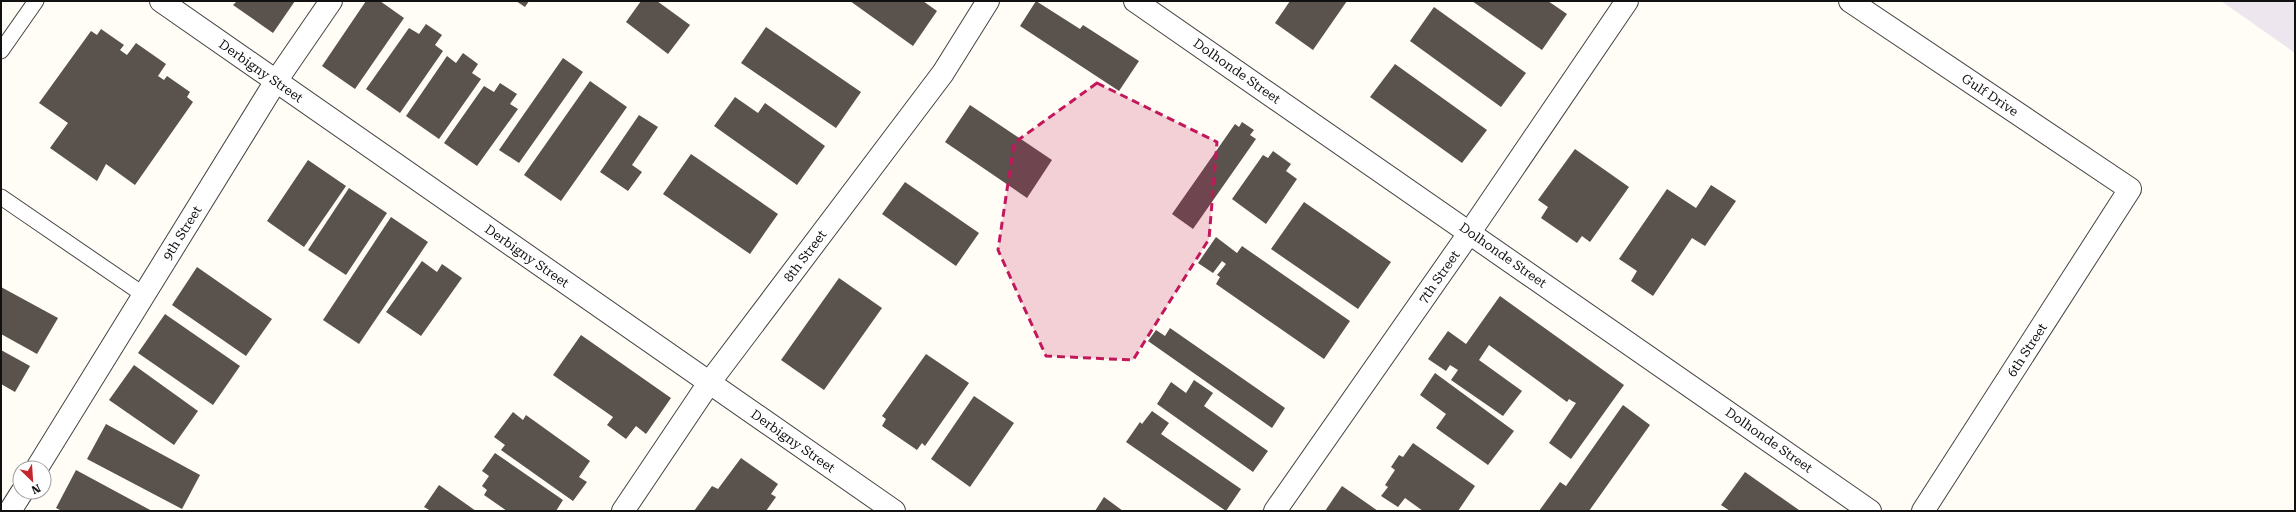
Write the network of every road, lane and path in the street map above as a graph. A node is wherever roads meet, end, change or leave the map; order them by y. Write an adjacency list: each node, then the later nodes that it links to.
1 (36, 1): 8 (lane)
2 (161, 1): 9 (street, Derbigny Street)
3 (331, 1): 9 (street, 9th Street)
4 (988, 1): 14 (street, 8th Street)
5 (1135, 1): 12 (street, Dolhonde Street)
6 (1627, 1): 12 (street, 7th Street)
7 (1850, 1): 10 (street, Gulf Drive)
8 (1, 51)
9 (276, 82): 13 (street, 9th Street); 14 (street, Derbigny Street)
10 (2130, 189): 22 (street, 6th Street)
11 (1, 197): 13 (lane)
12 (1470, 232): 20 (street, 7th Street); 21 (street, Dolhonde Street)
13 (144, 295): 15 (street, 9th Street)
14 (709, 383): 18 (street, 8th Street); 19 (street, Derbigny Street)
15 (42, 460)
16 (17, 500): 17 (street)
17 (10, 511)
18 (623, 511)
19 (894, 511)
20 (1275, 511)
21 (1870, 511)
22 (1923, 511)

